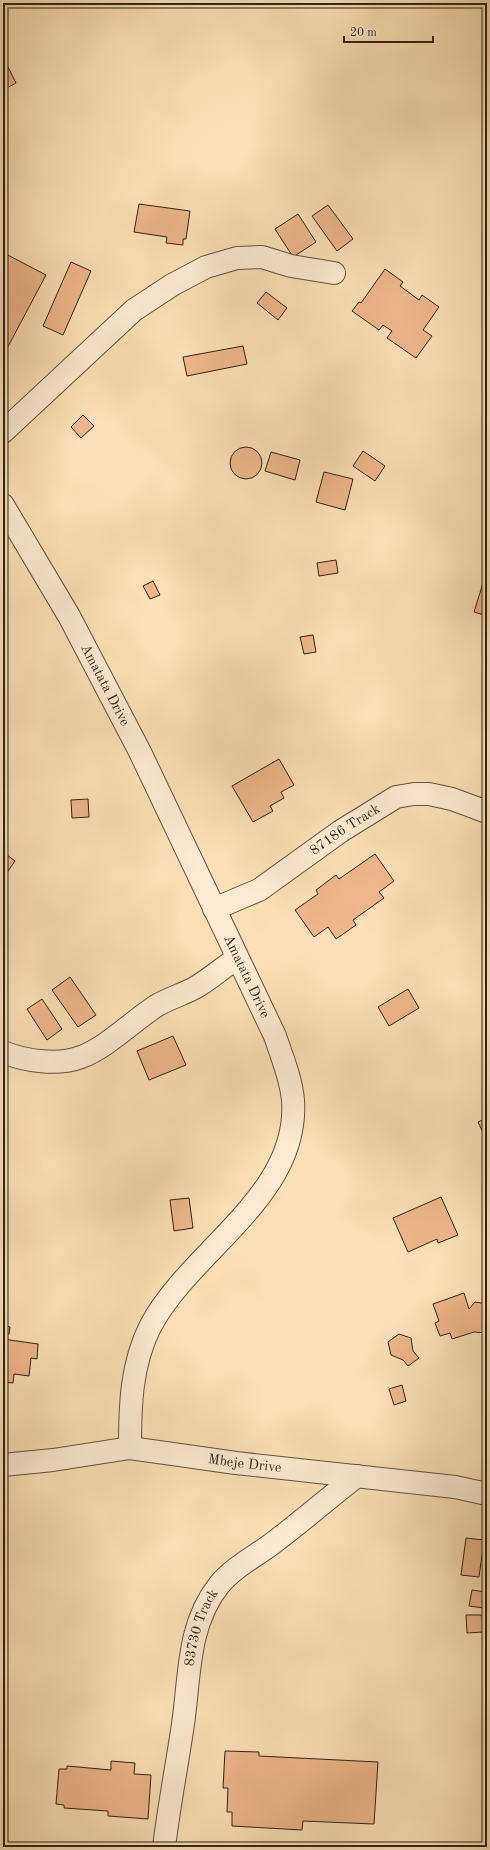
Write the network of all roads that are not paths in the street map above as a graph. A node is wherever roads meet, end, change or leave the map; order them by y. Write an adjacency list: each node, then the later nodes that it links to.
1 (334, 273): 2 (street)
2 (3, 432)
3 (3, 505): 5 (street, Amatata Drive)
4 (487, 812): 5 (street, 87186 Track)
5 (214, 909): 6 (street, Amatata Drive)
6 (237, 958): 7 (street); 8 (street, Amatata Drive)
7 (3, 1052)
8 (130, 1448): 10 (street, Mbeje Drive); 11 (street, Mbeje Drive)
9 (3, 1451): 10 (street)
10 (12, 1464)
11 (357, 1476): 12 (street, Mbeje Drive); 13 (street, 83730 Track)
12 (487, 1494)
13 (164, 1847)

